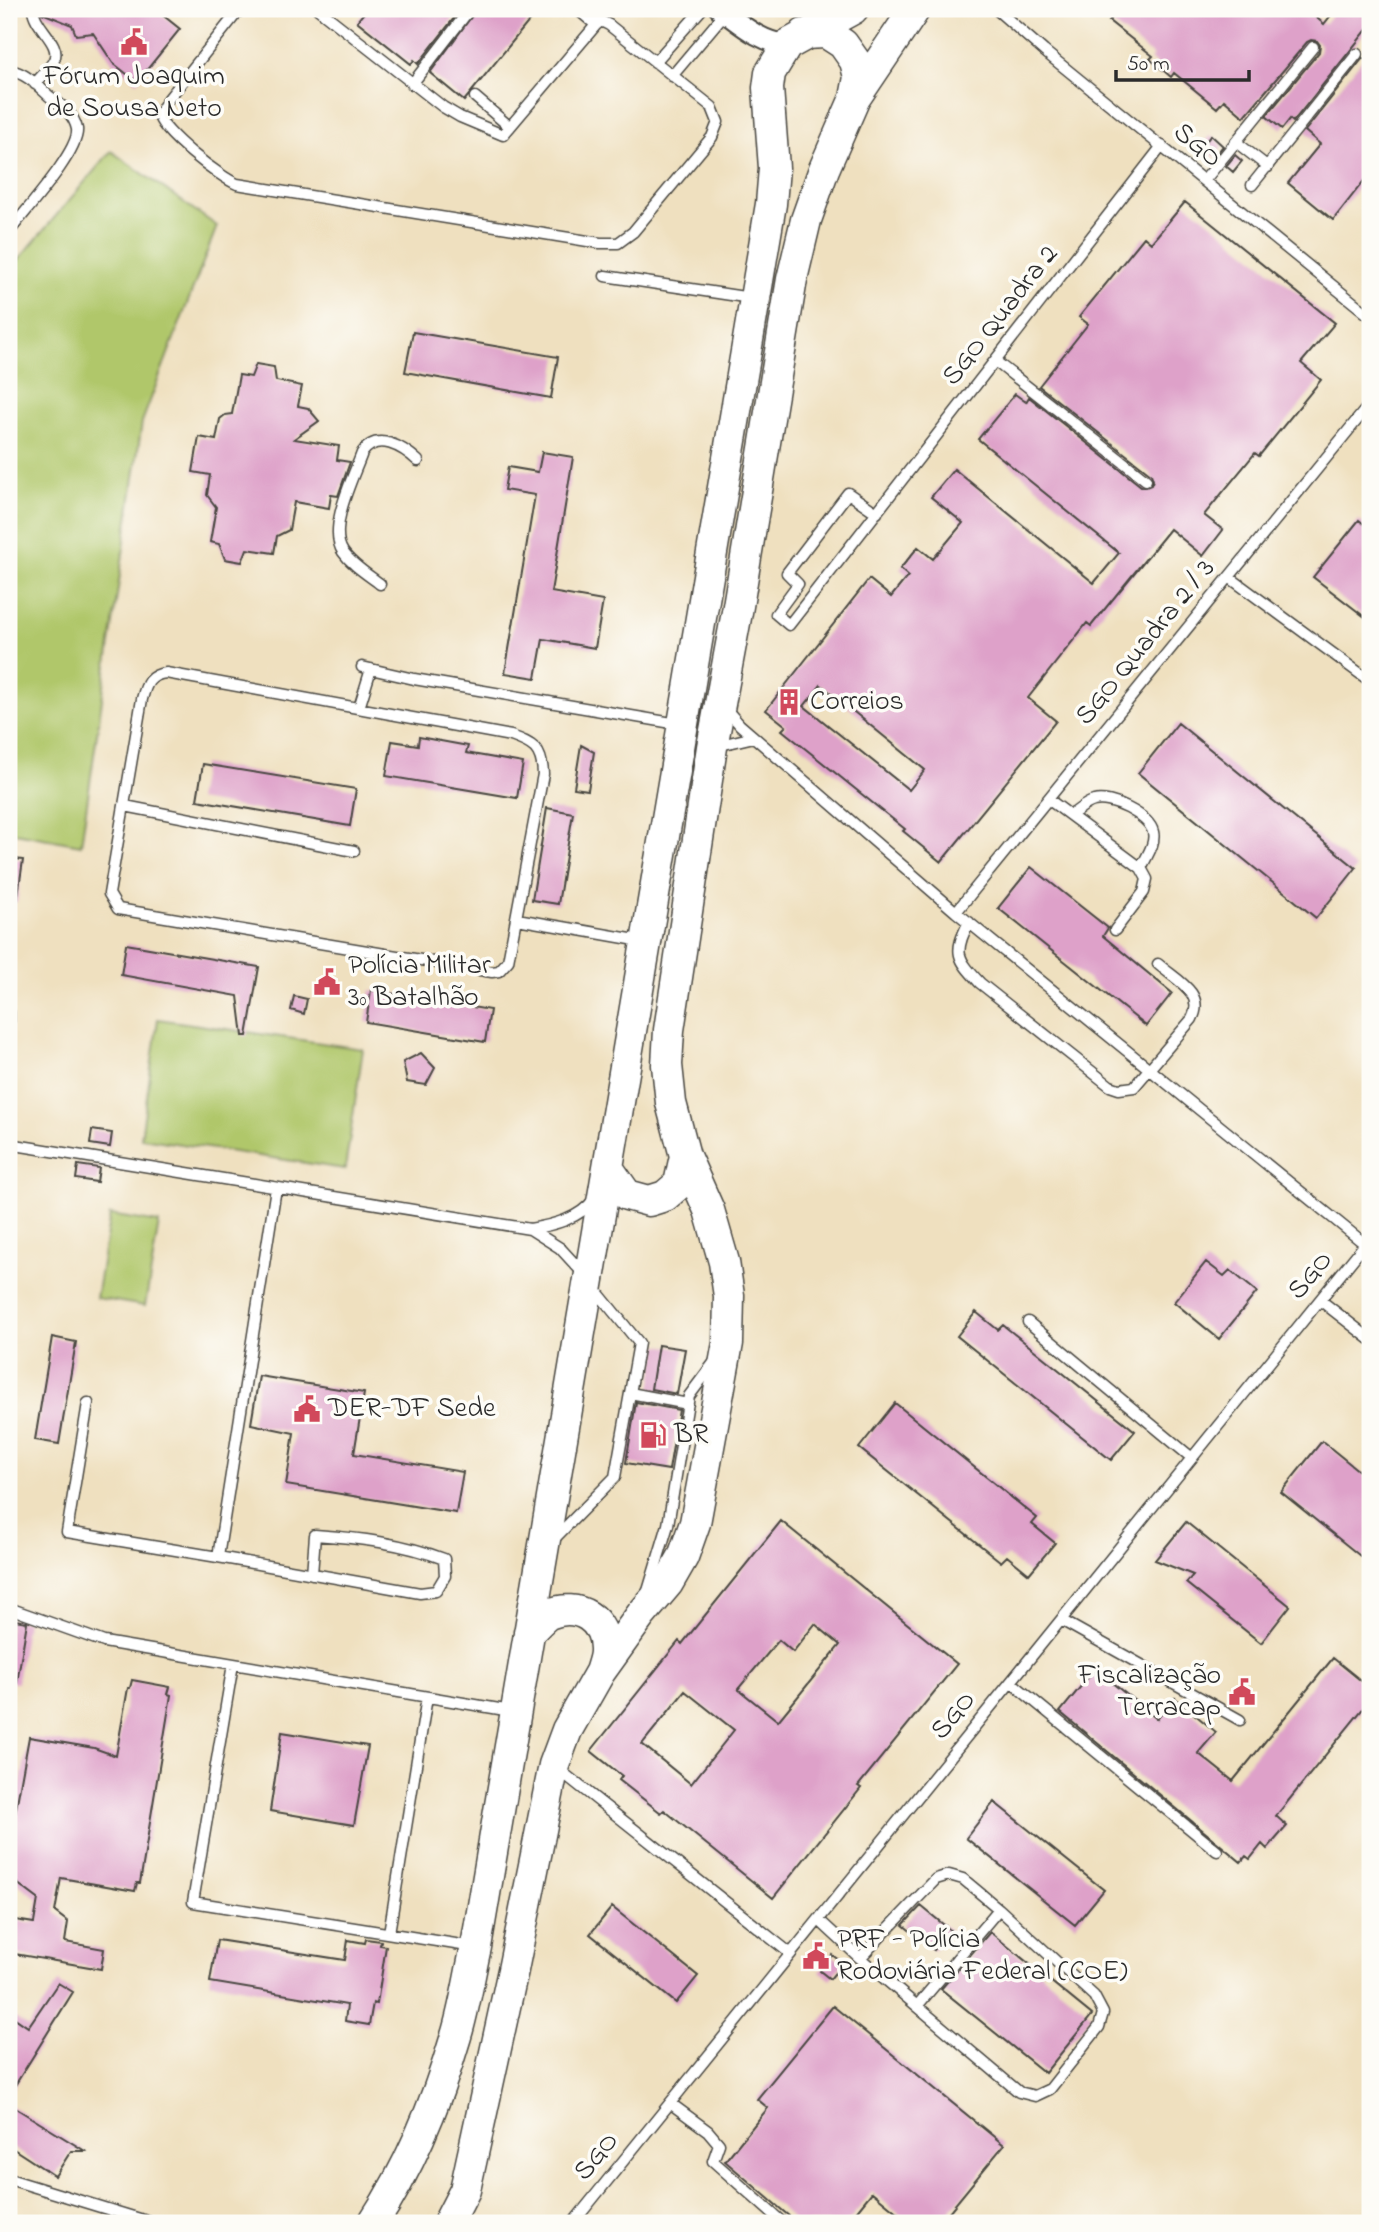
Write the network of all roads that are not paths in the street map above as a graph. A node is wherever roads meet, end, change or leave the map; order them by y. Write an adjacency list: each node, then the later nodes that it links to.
1 (33, 9): 18 (lane)
2 (240, 9): 17 (lane)
3 (318, 9): 19 (lane)
4 (470, 9): 19 (lane)
5 (577, 9): 11 (lane)
6 (702, 9): 15 (lane)
7 (853, 9): 12 (main road)
8 (915, 9): 21 (main road)
9 (996, 9): 24 (lane, SGO)
10 (722, 11): 12 (street); 17 (lane)
11 (596, 24): 15 (lane); 22 (lane)
12 (796, 39): 21 (main road); 30 (main road)
13 (1313, 47): 23 (lane)
14 (1357, 54): 25 (lane)
15 (655, 62): 17 (lane)
16 (9, 70): 18 (lane)
17 (672, 76)
18 (35, 83): 28 (lane)
19 (412, 84): 22 (lane)
20 (475, 97): 22 (lane)
21 (855, 98): 40 (main road)
22 (507, 131)
23 (1236, 142): 25 (lane); 26 (lane)
24 (1162, 146): 26 (lane, SGO); 32 (lane, SGO Quadra 2)
25 (1268, 167): 27 (lane)
26 (1204, 181): 31 (lane, SGO)
27 (1252, 185)
28 (9, 232)
29 (605, 276): 30 (lane)
30 (755, 299): 42 (main road)
31 (1370, 316)
32 (995, 361): 35 (lane); 36 (lane, SGO Quadra 2)
33 (1370, 404): 37 (lane, SGO Quadra 2 / 3)
34 (418, 461): 38 (lane)
35 (1146, 480)
36 (877, 513): 36 (lane, SGO Quadra 2)
37 (1229, 577): 39 (lane); 45 (lane, SGO Quadra 2 / 3)
38 (380, 584)
39 (1370, 681)
40 (721, 704): 43 (lane); 44 (main road)
41 (359, 708): 42 (lane); 46 (lane); 51 (lane)
42 (683, 725): 54 (main road)
43 (754, 737): 44 (lane); 50 (lane)
44 (712, 747): 60 (main road)
45 (1048, 799): 47 (lane); 50 (lane, SGO Quadra 2 / 3)
46 (125, 806): 48 (lane); 51 (lane)
47 (1071, 816): 49 (lane); 49 (lane)
48 (354, 850)
49 (1141, 867): 53 (lane)
50 (956, 912): 52 (lane)
51 (517, 919): 54 (lane)
52 (969, 922): 58 (lane); 58 (lane)
53 (1115, 930)
54 (646, 941): 61 (main road)
55 (1158, 964): 58 (lane)
56 (9, 1012): 57 (lane)
57 (9, 1021)
58 (1150, 1069): 64 (lane)
59 (9, 1144): 62 (lane)
60 (685, 1156): 61 (main road); 69 (main road)
61 (606, 1176): 63 (lane); 65 (main road)
62 (276, 1188): 63 (lane); 75 (lane)
63 (530, 1229): 65 (lane)
64 (1368, 1241): 66 (lane, SGO)
65 (589, 1281): 70 (lane); 74 (main road)
66 (1320, 1300): 68 (lane); 73 (lane, SGO)
67 (1028, 1322): 73 (lane)
68 (1370, 1339)
69 (729, 1343): 72 (lane); 78 (main road)
70 (630, 1393): 72 (lane); 74 (lane)
71 (88, 1403): 75 (lane)
72 (688, 1404): 78 (lane)
73 (1192, 1458): 79 (lane, SGO)
74 (543, 1550): 80 (main road)
75 (218, 1557): 76 (lane)
76 (312, 1574): 76 (lane)
77 (9, 1608): 81 (lane)
78 (641, 1615): 82 (main road)
79 (1061, 1620): 83 (lane, SGO); 86 (lane)
80 (529, 1633): 82 (main road); 85 (main road)
81 (233, 1664): 84 (lane); 91 (lane)
82 (600, 1672): 87 (main road)
83 (1011, 1682): 88 (lane); 90 (lane, SGO)
84 (426, 1697): 85 (lane); 91 (lane)
85 (516, 1712): 92 (main road)
86 (1240, 1720)
87 (554, 1765): 93 (lane); 100 (main road)
88 (1217, 1851)
89 (999, 1909): 94 (lane); 95 (lane); 95 (lane)
90 (819, 1920): 93 (lane, SGO); 94 (lane)
91 (388, 1933): 92 (lane)
92 (476, 1947): 99 (main road)
93 (791, 1954): 96 (lane, SGO)
94 (860, 1958): 95 (lane)
95 (917, 2006)
96 (670, 2103): 101 (lane, SGO); 102 (lane)
97 (9, 2179): 98 (lane)
98 (153, 2223)
99 (373, 2223)
100 (448, 2223)
101 (573, 2223)
102 (783, 2223)

